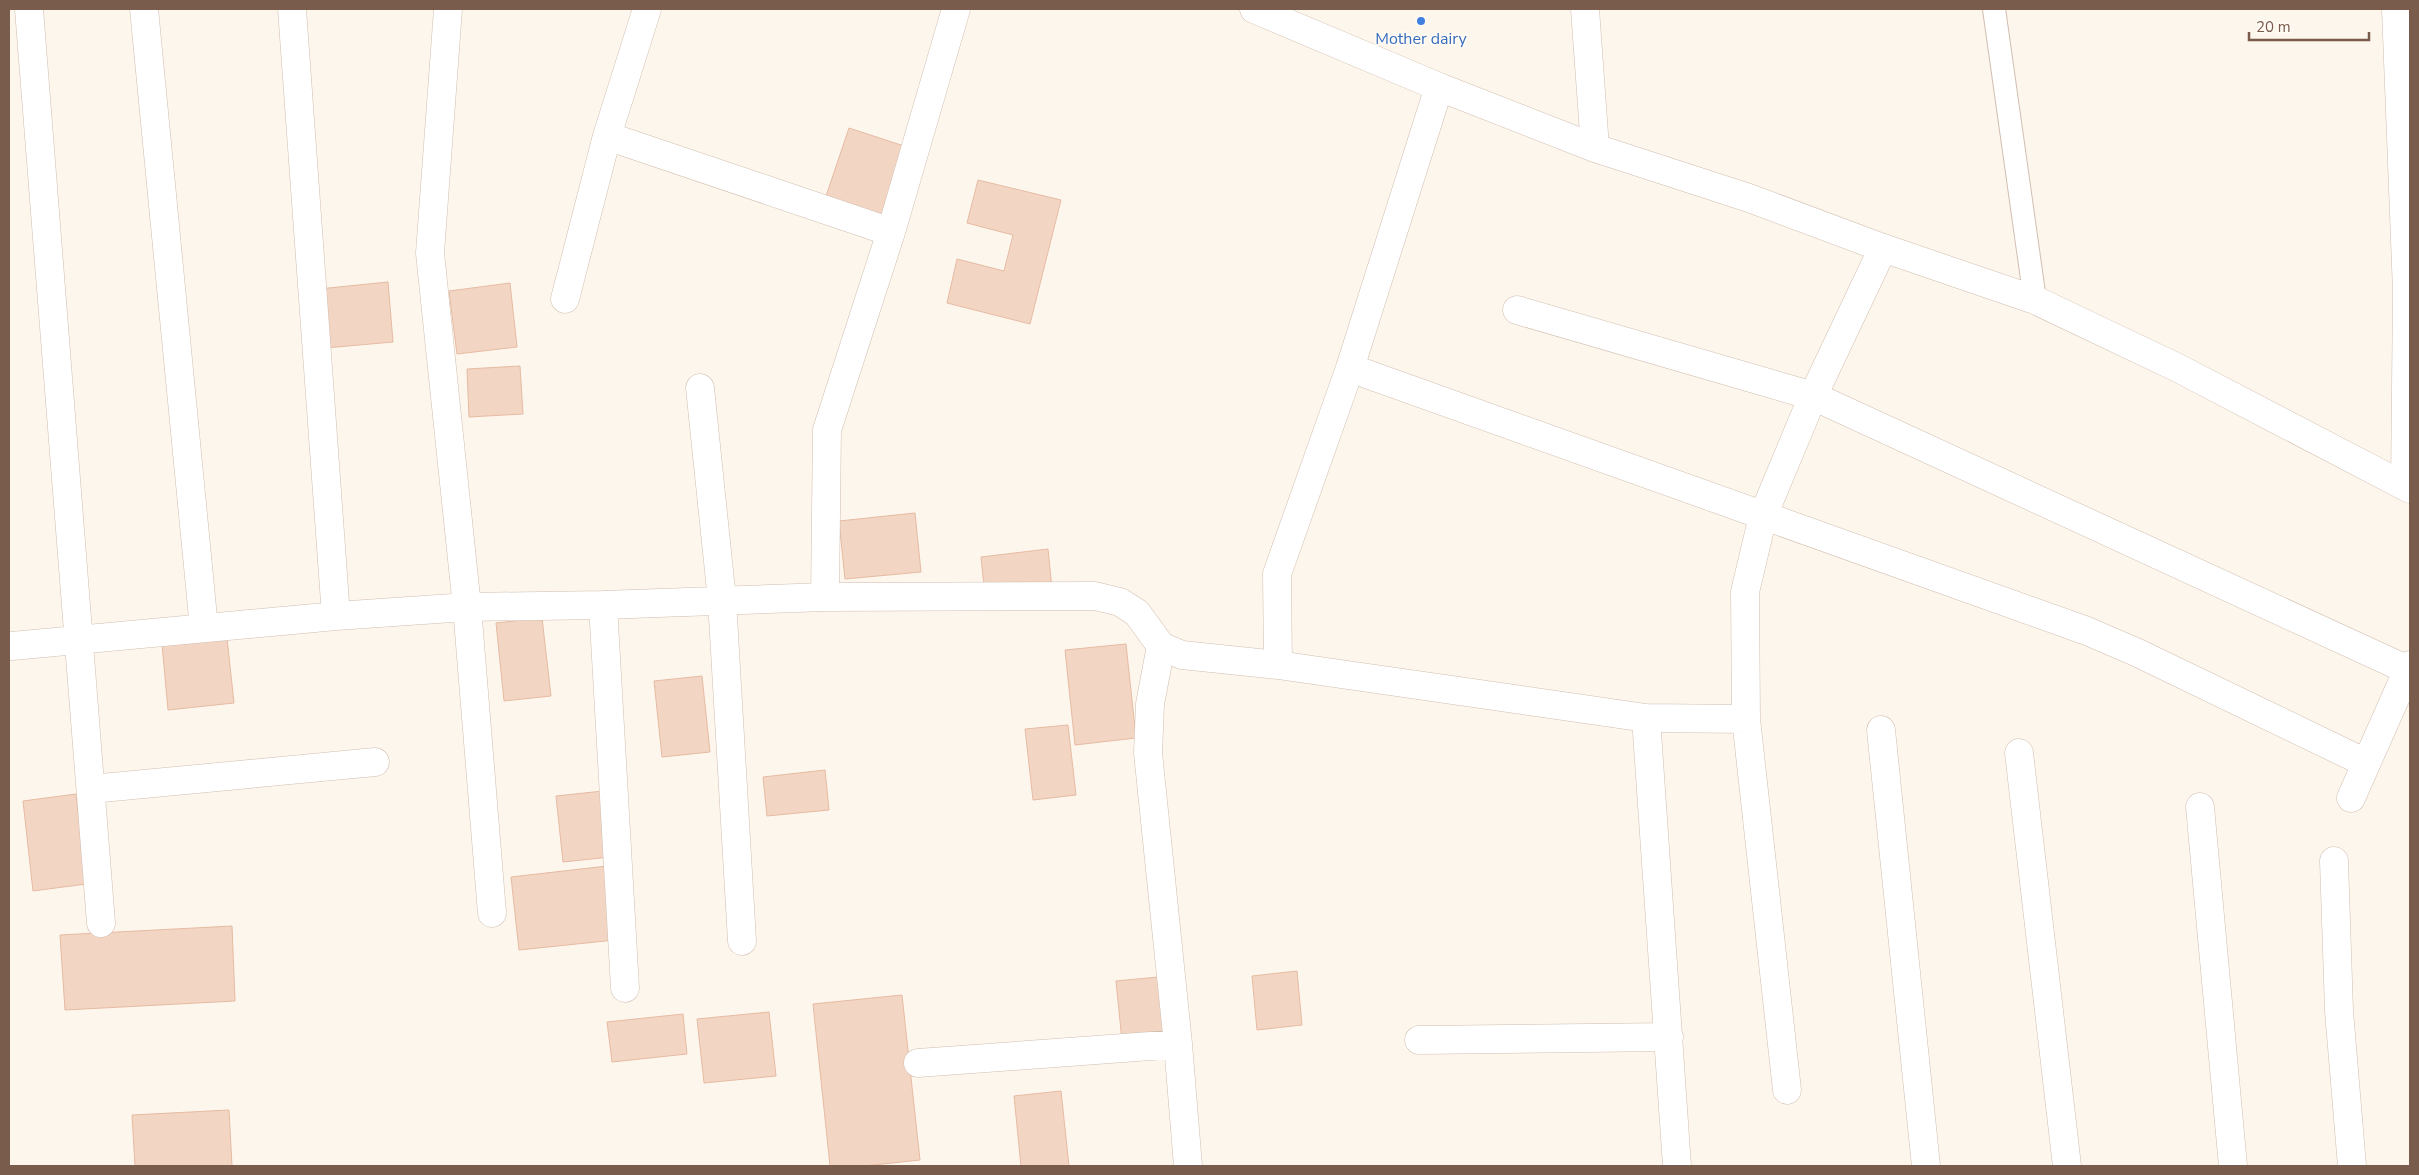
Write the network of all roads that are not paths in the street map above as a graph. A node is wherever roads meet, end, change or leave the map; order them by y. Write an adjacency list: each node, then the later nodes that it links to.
1 (29, 9): 31 (street)
2 (144, 9): 30 (street)
3 (292, 9): 29 (street)
4 (448, 9): 28 (street)
5 (647, 9): 13 (street)
6 (956, 9): 15 (street)
7 (1254, 9): 11 (street)
8 (1586, 9): 14 (street)
9 (1994, 9): 18 (lane)
10 (2396, 9): 12 (street)
11 (1439, 87): 14 (street); 20 (street)
12 (2405, 111): 23 (street)
13 (606, 136): 15 (street); 17 (street)
14 (1595, 148): 16 (street)
15 (891, 232): 25 (street)
16 (1883, 248): 18 (street); 22 (street)
17 (564, 299)
18 (2035, 300): 23 (street)
19 (1517, 310): 22 (street)
20 (1350, 368): 24 (street); 34 (street)
21 (700, 388): 26 (street)
22 (1813, 396): 24 (street); 35 (street)
23 (2408, 488)
24 (1763, 516): 37 (street); 41 (street)
25 (825, 597): 26 (street); 33 (street)
26 (722, 600): 27 (street); 48 (street)
27 (603, 605): 28 (street); 49 (street)
28 (467, 607): 29 (street); 46 (street)
29 (336, 616): 30 (street)
30 (204, 628): 31 (street)
31 (80, 639): 32 (street); 42 (street)
32 (12, 646)
33 (1161, 646): 34 (street); 52 (street)
34 (1278, 665): 36 (street)
35 (2409, 667): 41 (street)
36 (1646, 718): 37 (street); 50 (street)
37 (1746, 719): 54 (street)
38 (1881, 730): 57 (street)
39 (2019, 753): 58 (street)
40 (375, 762): 42 (street)
41 (2366, 763): 43 (street)
42 (91, 789): 47 (street)
43 (2351, 798)
44 (2200, 807): 59 (street)
45 (2334, 861): 60 (street)
46 (492, 913)
47 (101, 923)
48 (742, 941)
49 (625, 988)
50 (1669, 1037): 51 (street); 56 (street)
51 (1419, 1040)
52 (1178, 1044): 53 (street); 55 (street)
53 (918, 1063)
54 (1787, 1090)
55 (1188, 1166)
56 (1677, 1166)
57 (1926, 1166)
58 (2067, 1166)
59 (2233, 1166)
60 (2352, 1166)

